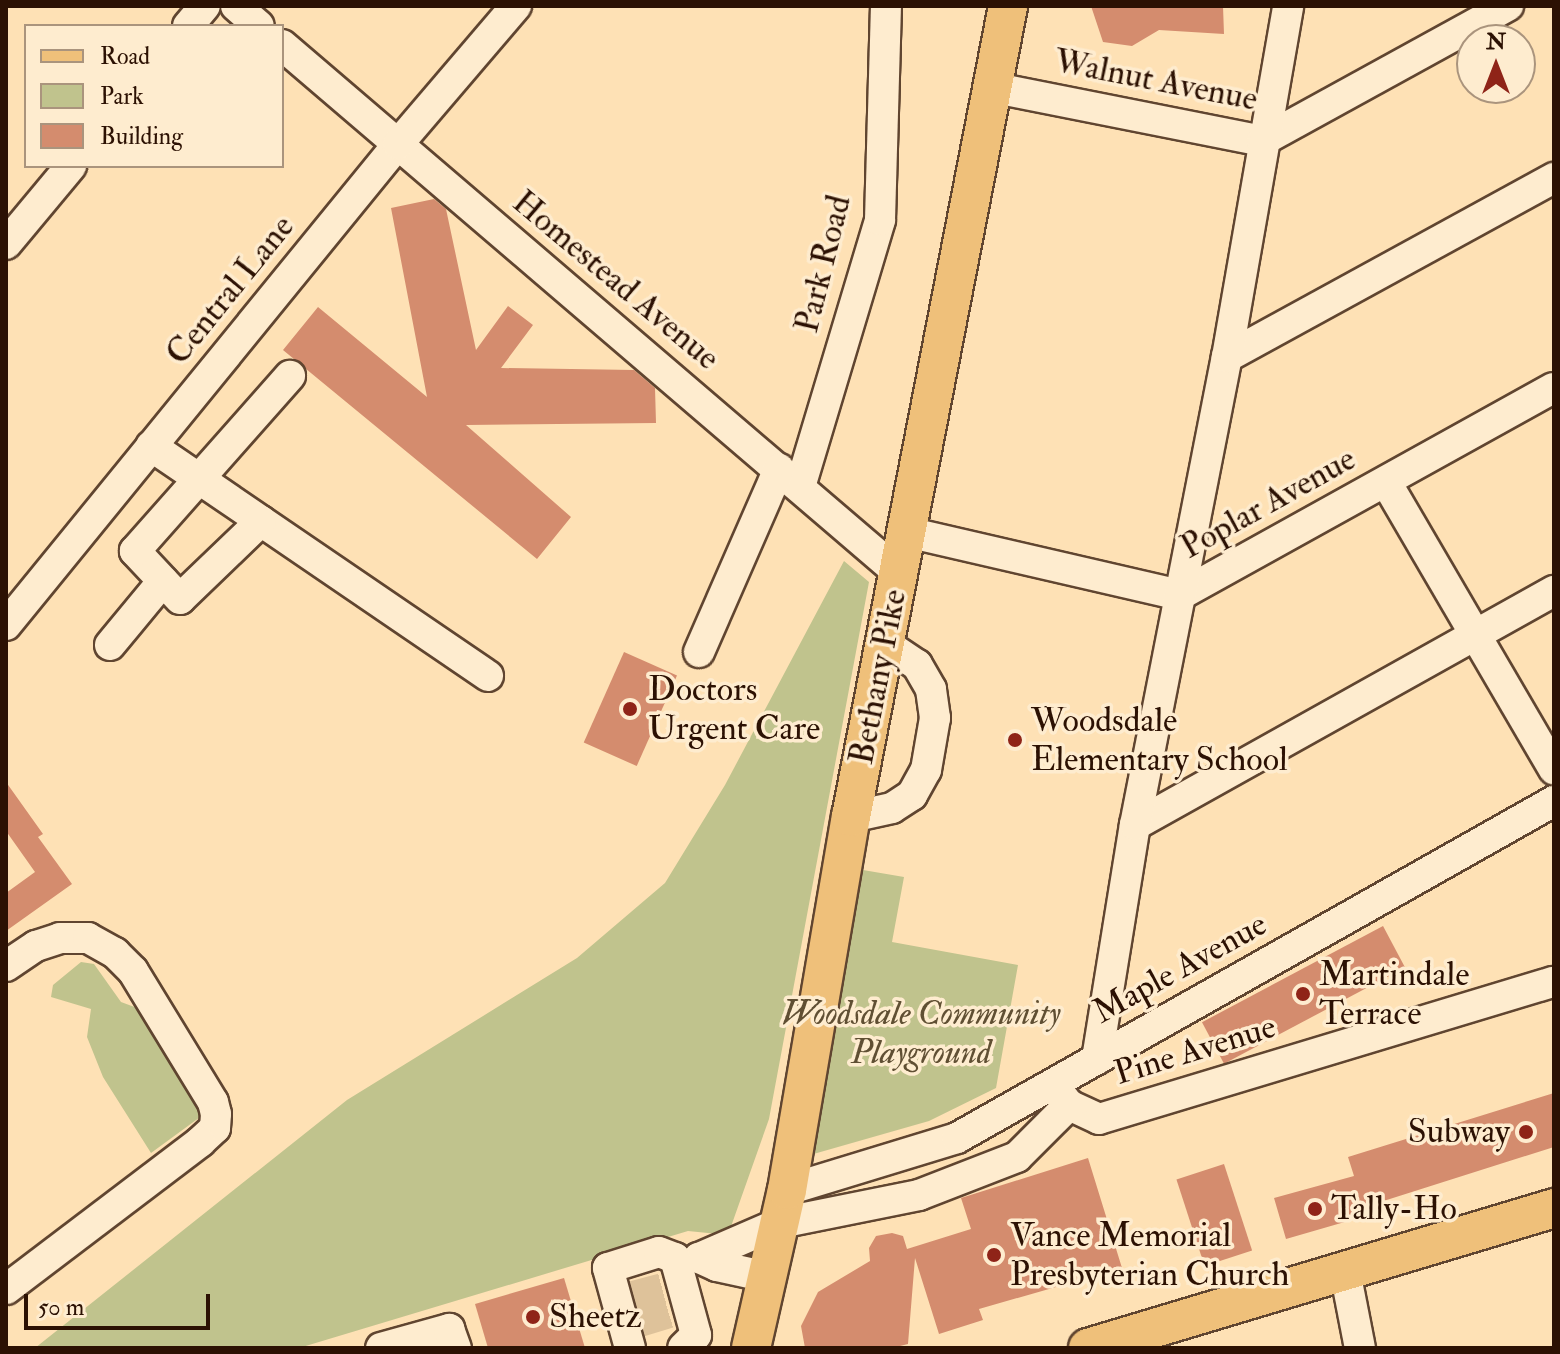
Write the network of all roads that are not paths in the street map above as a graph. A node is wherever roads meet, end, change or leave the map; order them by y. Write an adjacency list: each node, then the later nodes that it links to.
1 (205, 6): 8 (street)
2 (236, 6): 9 (street)
3 (516, 6): 13 (street, Central Lane)
4 (886, 6): 22 (street, Park Road)
5 (1008, 6): 11 (main road, Bethany Pike)
6 (1288, 6): 12 (street)
7 (1508, 6): 12 (street, Walnut Avenue)
8 (190, 24)
9 (257, 24)
10 (284, 47): 13 (street, Homestead Avenue)
11 (995, 88): 12 (street, Walnut Avenue); 25 (main road, Bethany Pike)
12 (1262, 141): 17 (street)
13 (398, 144): 20 (street, Central Lane); 22 (street, Homestead Avenue)
14 (69, 168): 16 (street)
15 (1554, 178): 17 (street)
16 (6, 244)
17 (1227, 357): 29 (street)
18 (290, 376): 21 (street)
19 (1554, 388): 23 (street, Poplar Avenue)
20 (151, 446): 21 (street); 30 (street, Central Lane)
21 (197, 477): 24 (street); 27 (street)
22 (790, 478): 26 (street, Homestead Avenue); 34 (street, Park Road)
23 (1386, 482): 29 (street, Poplar Avenue); 31 (street)
24 (261, 521): 27 (street); 35 (street)
25 (907, 532): 26 (main road, Bethany Pike); 29 (street, Poplar Avenue)
26 (899, 573): 32 (main road, Bethany Pike)
27 (163, 581): 33 (street)
28 (1554, 591): 31 (street)
29 (1180, 595): 39 (street)
30 (6, 625)
31 (1473, 634): 36 (street); 39 (street)
32 (884, 643): 38 (main road, Bethany Pike); 38 (street)
33 (110, 645)
34 (699, 652)
35 (488, 676)
36 (1554, 770)
37 (1554, 801): 42 (street, Maple Avenue)
38 (851, 817): 44 (main road, Bethany Pike)
39 (1135, 825): 42 (street)
40 (6, 966): 49 (street)
41 (1554, 982): 43 (street, Pine Avenue)
42 (1097, 1059): 43 (street, Maple Avenue)
43 (1061, 1095): 44 (street, Maple Avenue); 44 (street)
44 (784, 1207): 47 (main road, Bethany Pike); 48 (street)
45 (1554, 1208): 46 (main road)
46 (1345, 1271): 55 (main road); 56 (street)
47 (768, 1277): 48 (street); 54 (main road, Bethany Pike)
48 (681, 1284): 50 (street); 53 (street)
49 (6, 1289)
50 (629, 1319)
51 (381, 1348): 52 (street)
52 (456, 1348)
53 (683, 1348)
54 (751, 1348)
55 (1088, 1348)
56 (1360, 1348)

